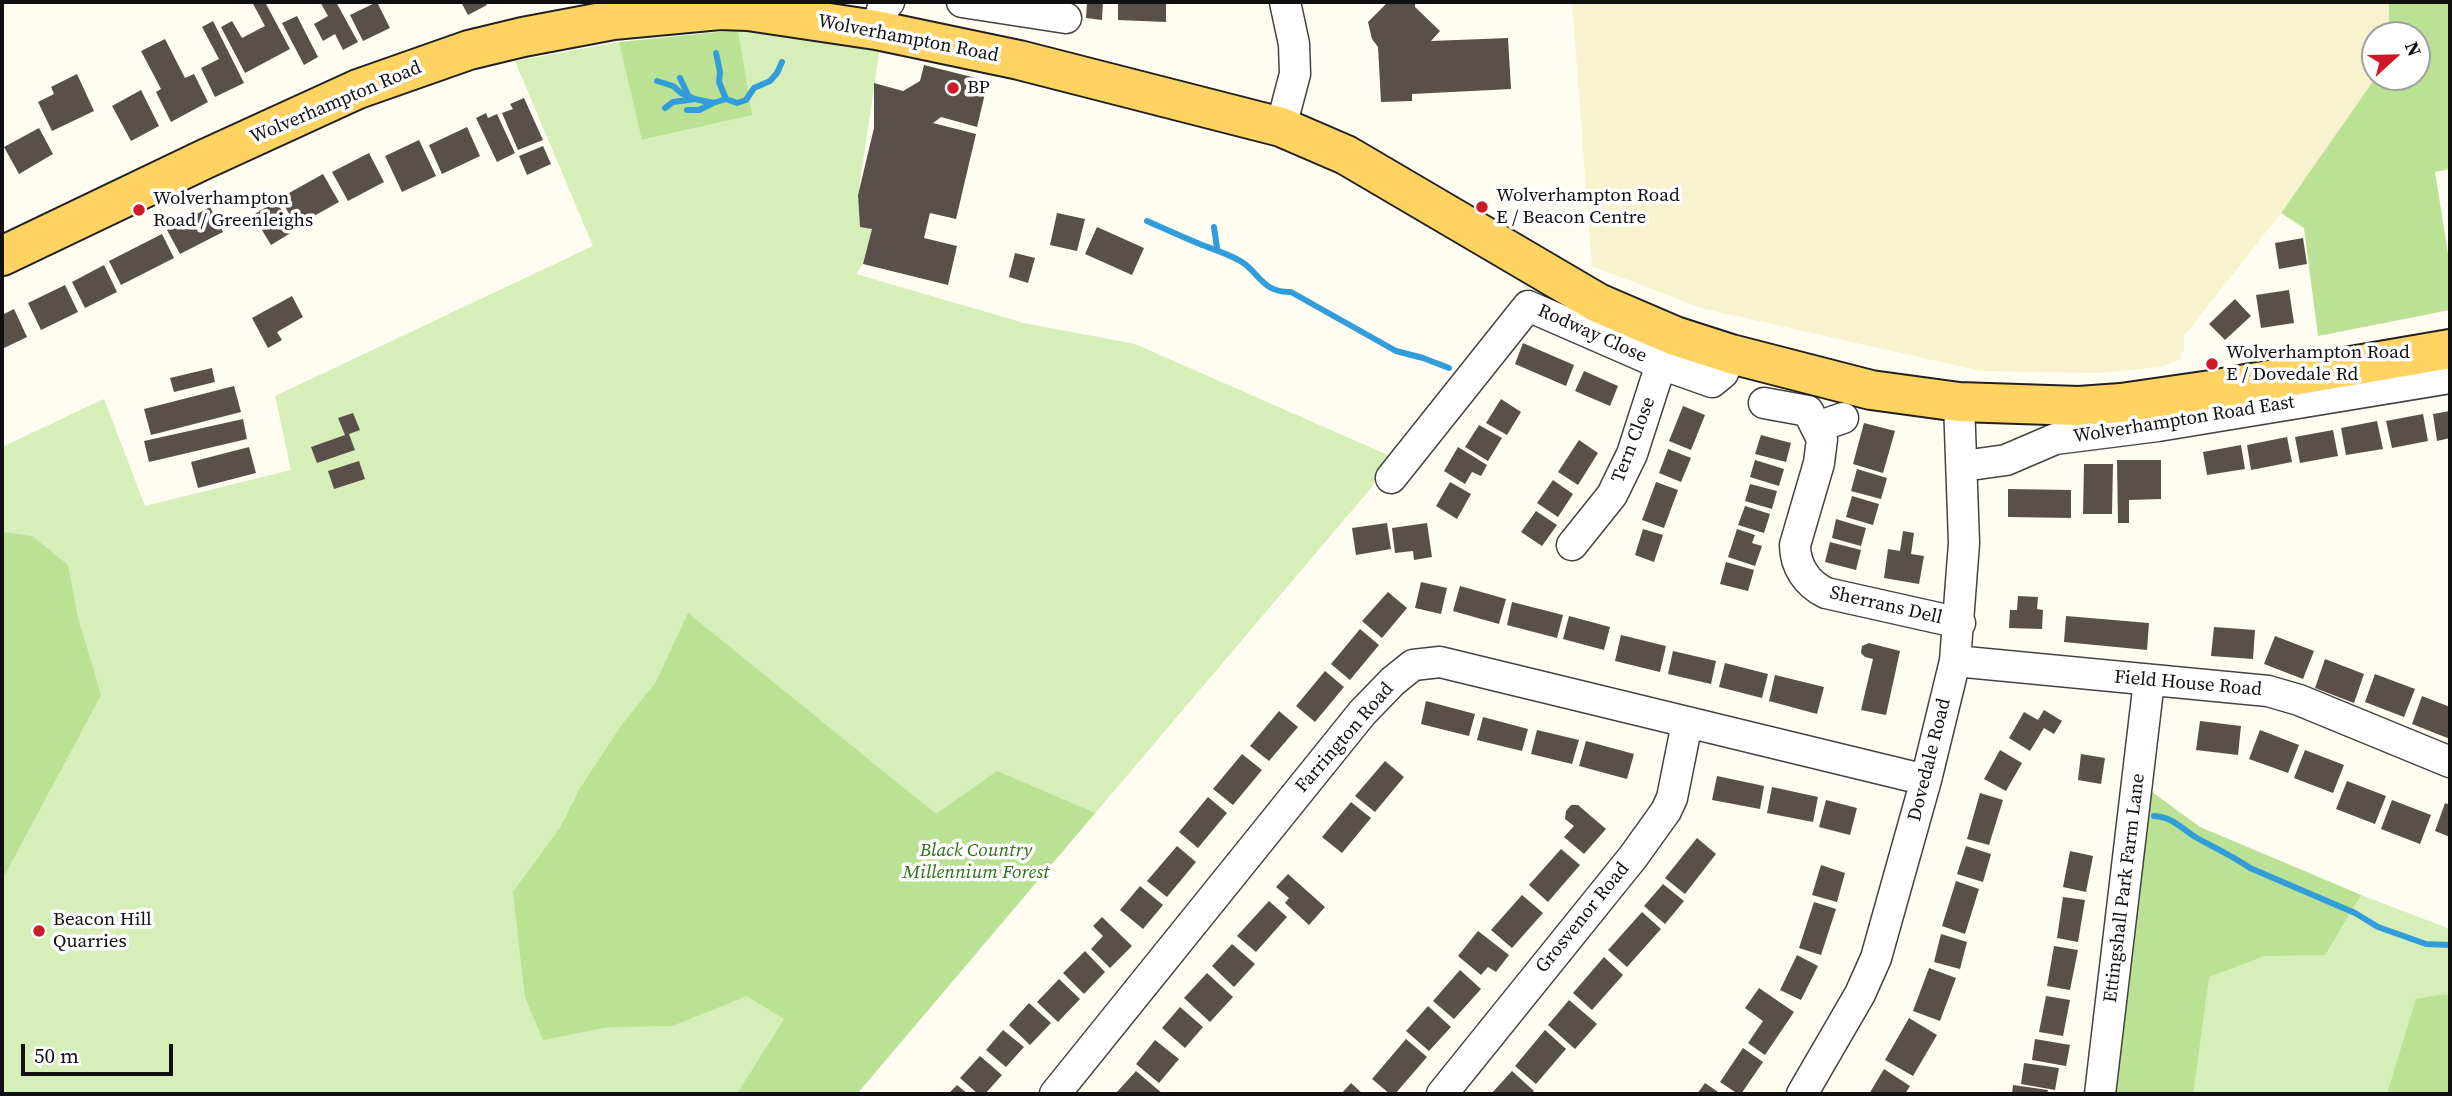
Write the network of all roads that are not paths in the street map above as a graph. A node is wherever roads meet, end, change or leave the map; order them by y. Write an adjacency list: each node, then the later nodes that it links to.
1 (962, 2): 6 (street)
2 (1285, 2): 7 (street)
3 (749, 6): 4 (main road, Wolverhampton Road); 5 (main road, Wolverhampton Road)
4 (610, 11): 8 (main road, Wolverhampton Road)
5 (882, 16): 7 (main road, Wolverhampton Road)
6 (1066, 18)
7 (1281, 127): 10 (main road, Wolverhampton Road)
8 (2, 256)
9 (2450, 349): 12 (main road, Wolverhampton Road East)
10 (1668, 350): 12 (main road, Wolverhampton Road East); 15 (street, Rodway Close); 16 (street, Tern Close)
11 (2450, 378): 14 (street, Wolverhampton Road East)
12 (1959, 402): 14 (street, Dovedale Road)
13 (1764, 403): 17 (street, Sherrans Dell)
14 (1963, 466): 17 (street, Dovedale Road)
15 (1391, 478)
16 (1572, 545)
17 (1960, 623): 18 (street, Dovedale Road)
18 (1955, 662): 19 (street, Field House Road); 22 (street, Dovedale Road)
19 (2150, 681): 21 (street, Field House Road); 26 (street, Ettingshall Park Farm Lane)
20 (1687, 723): 22 (street, Farrington Road); 23 (street, Farrington Road); 24 (street, Grosvenor Road)
21 (2450, 762)
22 (1926, 780): 25 (street, Dovedale Road)
23 (1055, 1094)
24 (1442, 1094)
25 (1802, 1094)
26 (2100, 1094)

